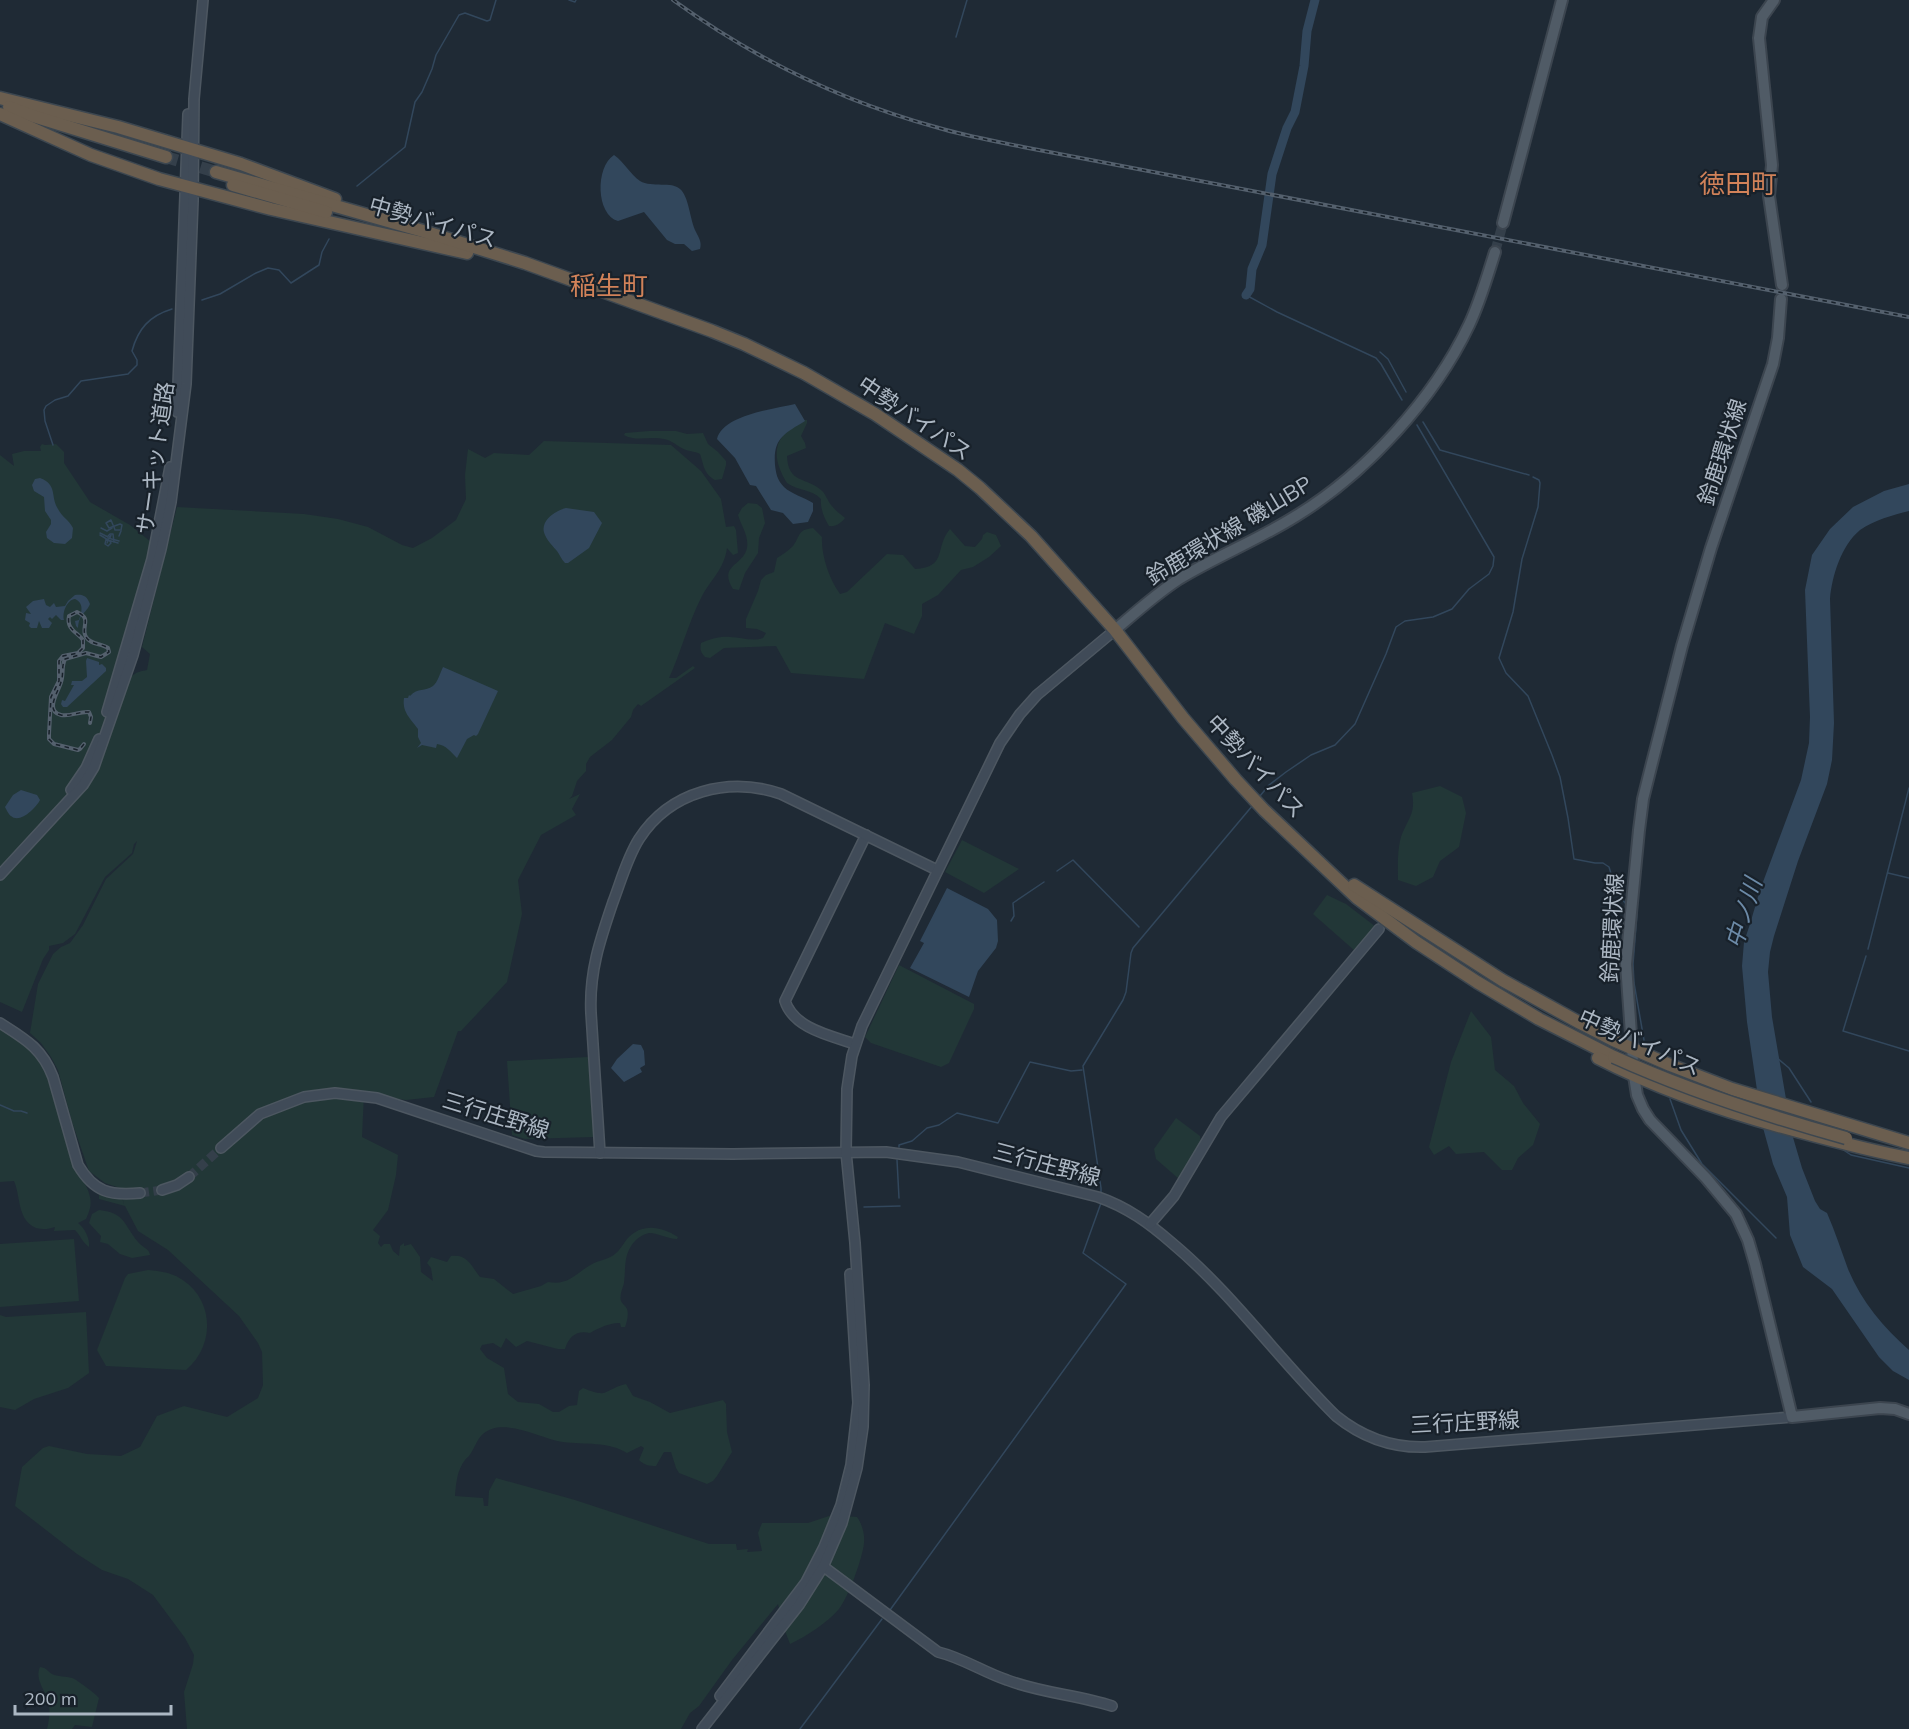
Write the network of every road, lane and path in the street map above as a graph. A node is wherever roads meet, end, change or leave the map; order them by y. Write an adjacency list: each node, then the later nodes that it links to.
1 (202, 0): 7 (street)
2 (1562, 0): 9 (main road)
3 (1774, 0): 13 (main road)
4 (0, 98): 7 (highway)
5 (0, 103): 6 (highway)
6 (0, 114): 8 (highway)
7 (190, 149): 8 (street); 10 (highway)
8 (189, 186): 12 (highway); 19 (street, サーキット道路); 21 (street, サーキット道路)
9 (1503, 223)
10 (401, 225): 12 (highway, 中勢バイパス); 15 (highway, 中勢バイパス)
11 (1495, 252): 16 (main road, 鈴鹿環状線 磯山BP)
12 (467, 254): 15 (highway, 中勢バイパス)
13 (1782, 285)
14 (1781, 299): 26 (main road, 鈴鹿環状線)
15 (640, 306): 16 (highway, 中勢バイパス)
16 (1115, 630): 18 (highway, 中勢バイパス); 20 (street)
17 (867, 835): 20 (street); 25 (street); 31 (street)
18 (1300, 845): 23 (highway, 中勢バイパス); 26 (highway)
19 (0, 867)
20 (938, 870): 25 (street)
21 (0, 875)
22 (1379, 929): 36 (street)
23 (1476, 985): 27 (highway); 32 (highway, 中勢バイパス, bridge)
24 (0, 1023): 35 (street)
25 (855, 1044): 30 (street)
26 (1633, 1049): 27 (main road, 鈴鹿環状線); 28 (highway)
27 (1634, 1076): 32 (highway); 38 (main road, 鈴鹿環状線)
28 (1909, 1143)
29 (221, 1148): 31 (street, 三行庄野線)
30 (846, 1152): 31 (street, 三行庄野線); 36 (street, 三行庄野線); 39 (street)
31 (600, 1153)
32 (1909, 1157)
33 (189, 1177): 34 (street)
34 (162, 1190)
35 (140, 1193)
36 (1150, 1224): 38 (street, 三行庄野線)
37 (1909, 1414): 38 (main road)
38 (1792, 1417)
39 (820, 1565): 40 (street); 41 (street); 42 (street)
40 (1112, 1706)
41 (695, 1729)
42 (702, 1729)

